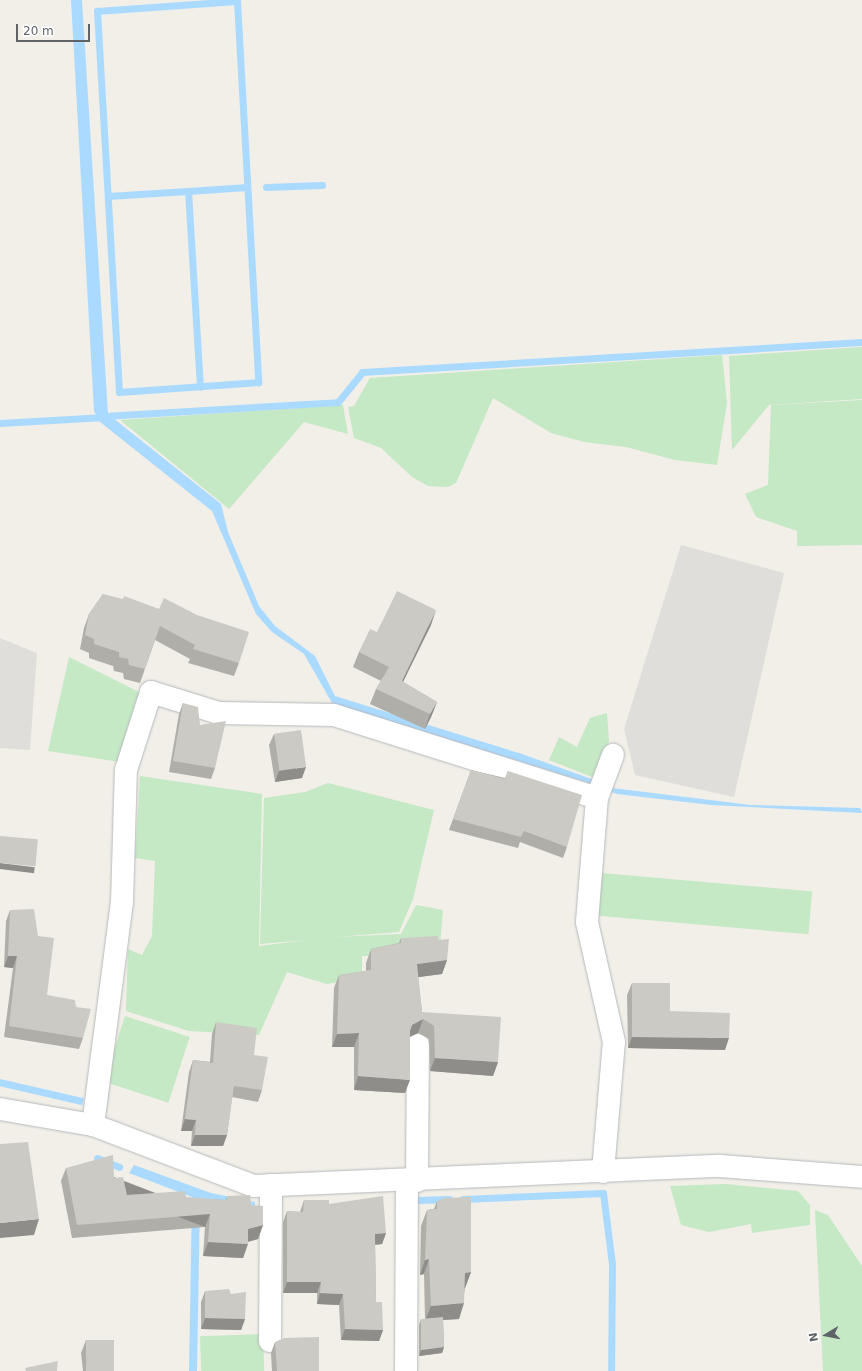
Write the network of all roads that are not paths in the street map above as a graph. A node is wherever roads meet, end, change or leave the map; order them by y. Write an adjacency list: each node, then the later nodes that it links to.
1 (613, 755): 2 (street)
2 (597, 798): 5 (street); 6 (street)
3 (418, 1046): 8 (street)
4 (0, 1109): 5 (street)
5 (93, 1125): 9 (street)
6 (603, 1172): 7 (street); 8 (street)
7 (862, 1177)
8 (412, 1181): 9 (street); 11 (street)
9 (271, 1185): 10 (street)
10 (270, 1341)
11 (406, 1371)

